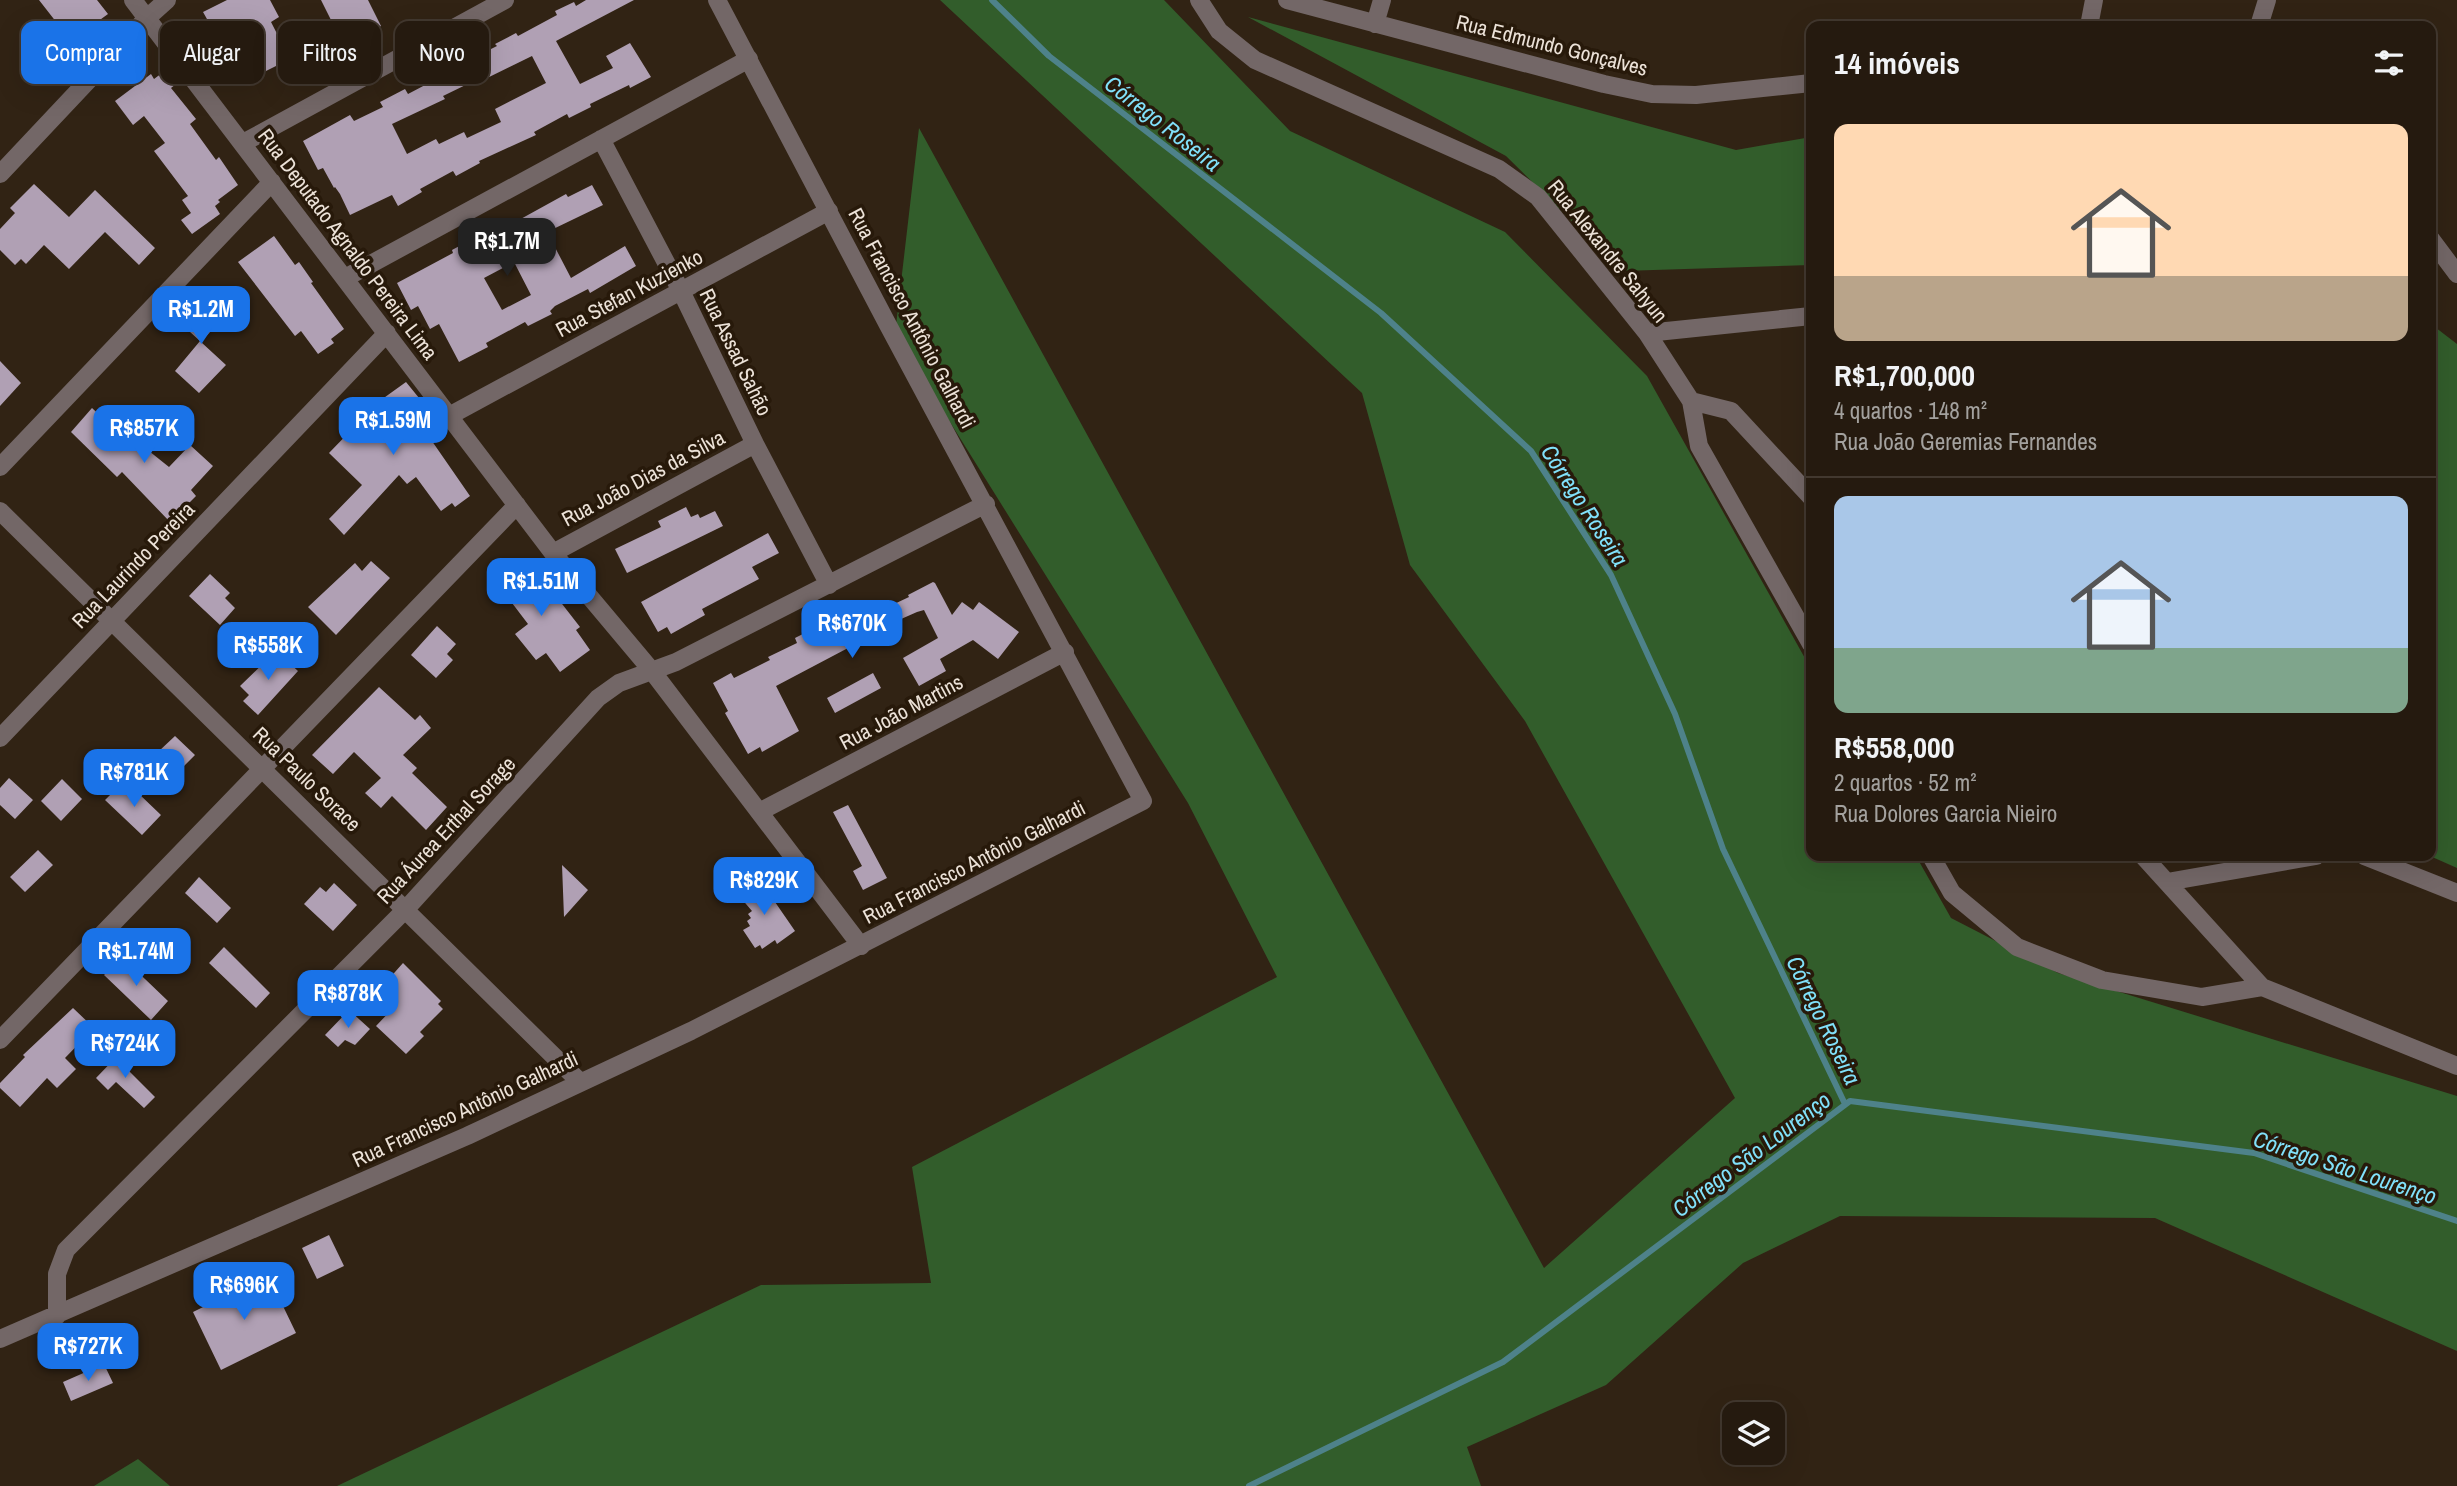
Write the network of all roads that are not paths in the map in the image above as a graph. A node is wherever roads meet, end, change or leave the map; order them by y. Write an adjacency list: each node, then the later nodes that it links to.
1 (133, 0): 10 (street, Rua Deputado Agnaldo Pereira Lima)
2 (167, 0): 10 (street)
3 (505, 0): 17 (street)
4 (717, 0): 14 (street, Rua Francisco Antônio Galhardi)
5 (1199, 0): 27 (street, Rua Alexandre Sahyun)
6 (1287, 0): 13 (street, Rua Edmundo Gonçalves)
7 (1382, 0): 13 (street)
8 (2094, 0): 11 (street)
9 (2267, 0): 12 (street)
10 (147, 18): 17 (street, Rua Deputado Agnaldo Pereira Lima); 18 (street)
11 (2090, 21)
12 (2261, 21)
13 (1375, 24): 15 (street, Rua Edmundo Gonçalves)
14 (749, 60): 16 (street); 20 (street, Rua Francisco Antônio Galhardi)
15 (1806, 84)
16 (601, 139): 23 (street); 24 (street, Rua Assad Sahão)
17 (243, 143): 19 (street, Rua Deputado Agnaldo Pereira Lima)
18 (0, 174)
19 (272, 182): 23 (street, Rua Deputado Agnaldo Pereira Lima); 31 (street)
20 (830, 211): 24 (street, Rua Stefan Kuzienko); 34 (street, Rua Francisco Antônio Galhardi)
21 (2436, 246): 22 (street)
22 (2457, 274)
23 (345, 278): 26 (street, Rua Deputado Agnaldo Pereira Lima)
24 (681, 291): 29 (street, Rua Stefan Kuzienko); 30 (street, Rua Assad Sahão)
25 (1806, 317): 27 (street)
26 (387, 333): 29 (street, Rua Deputado Agnaldo Pereira Lima); 38 (street, Rua Laurindo Pereira)
27 (1647, 333): 28 (street, Rua Alexandre Sahyun)
28 (1691, 401): 32 (street); 39 (street, Rua Alexandre Sahyun)
29 (449, 416): 33 (street, Rua Deputado Agnaldo Pereira Lima)
30 (755, 444): 36 (street, Rua João Dias da Silva); 37 (street, Rua Assad Sahão)
31 (0, 467)
32 (1806, 492)
33 (517, 505): 36 (street, Rua Deputado Agnaldo Pereira Lima); 43 (street)
34 (985, 505): 37 (street, Rua Áurea Erthal Sorage); 40 (street, Rua Francisco Antônio Galhardi)
35 (0, 511): 38 (street, Rua Paulo Sorace)
36 (553, 552): 41 (street, Rua Deputado Agnaldo Pereira Lima)
37 (830, 584): 41 (street, Rua Áurea Erthal Sorage)
38 (112, 620): 42 (street, Rua Laurindo Pereira); 43 (street, Rua Paulo Sorace)
39 (1806, 635)
40 (1065, 652): 44 (street, Rua João Martins); 52 (street, Rua Francisco Antônio Galhardi)
41 (652, 671): 44 (street, Rua Deputado Agnaldo Pereira Lima); 51 (street, Rua Áurea Erthal Sorage)
42 (0, 738)
43 (262, 768): 51 (street, Rua Paulo Sorace); 54 (street)
44 (759, 812): 52 (street, Rua Deputado Agnaldo Pereira Lima)
45 (1934, 861): 53 (street)
46 (2148, 861): 49 (street)
47 (2287, 861): 49 (street)
48 (2377, 861): 50 (street)
49 (2167, 882): 53 (street)
50 (2457, 893)
51 (406, 909): 56 (street, Rua Paulo Sorace); 57 (street, Rua Áurea Erthal Sorage)
52 (861, 946): 56 (street, Rua Francisco Antônio Galhardi)
53 (2262, 987): 55 (street)
54 (0, 1040)
55 (2457, 1066)
56 (580, 1082): 57 (street, Rua Francisco Antônio Galhardi)
57 (57, 1316): 58 (street, Rua Francisco Antônio Galhardi)
58 (0, 1339)

